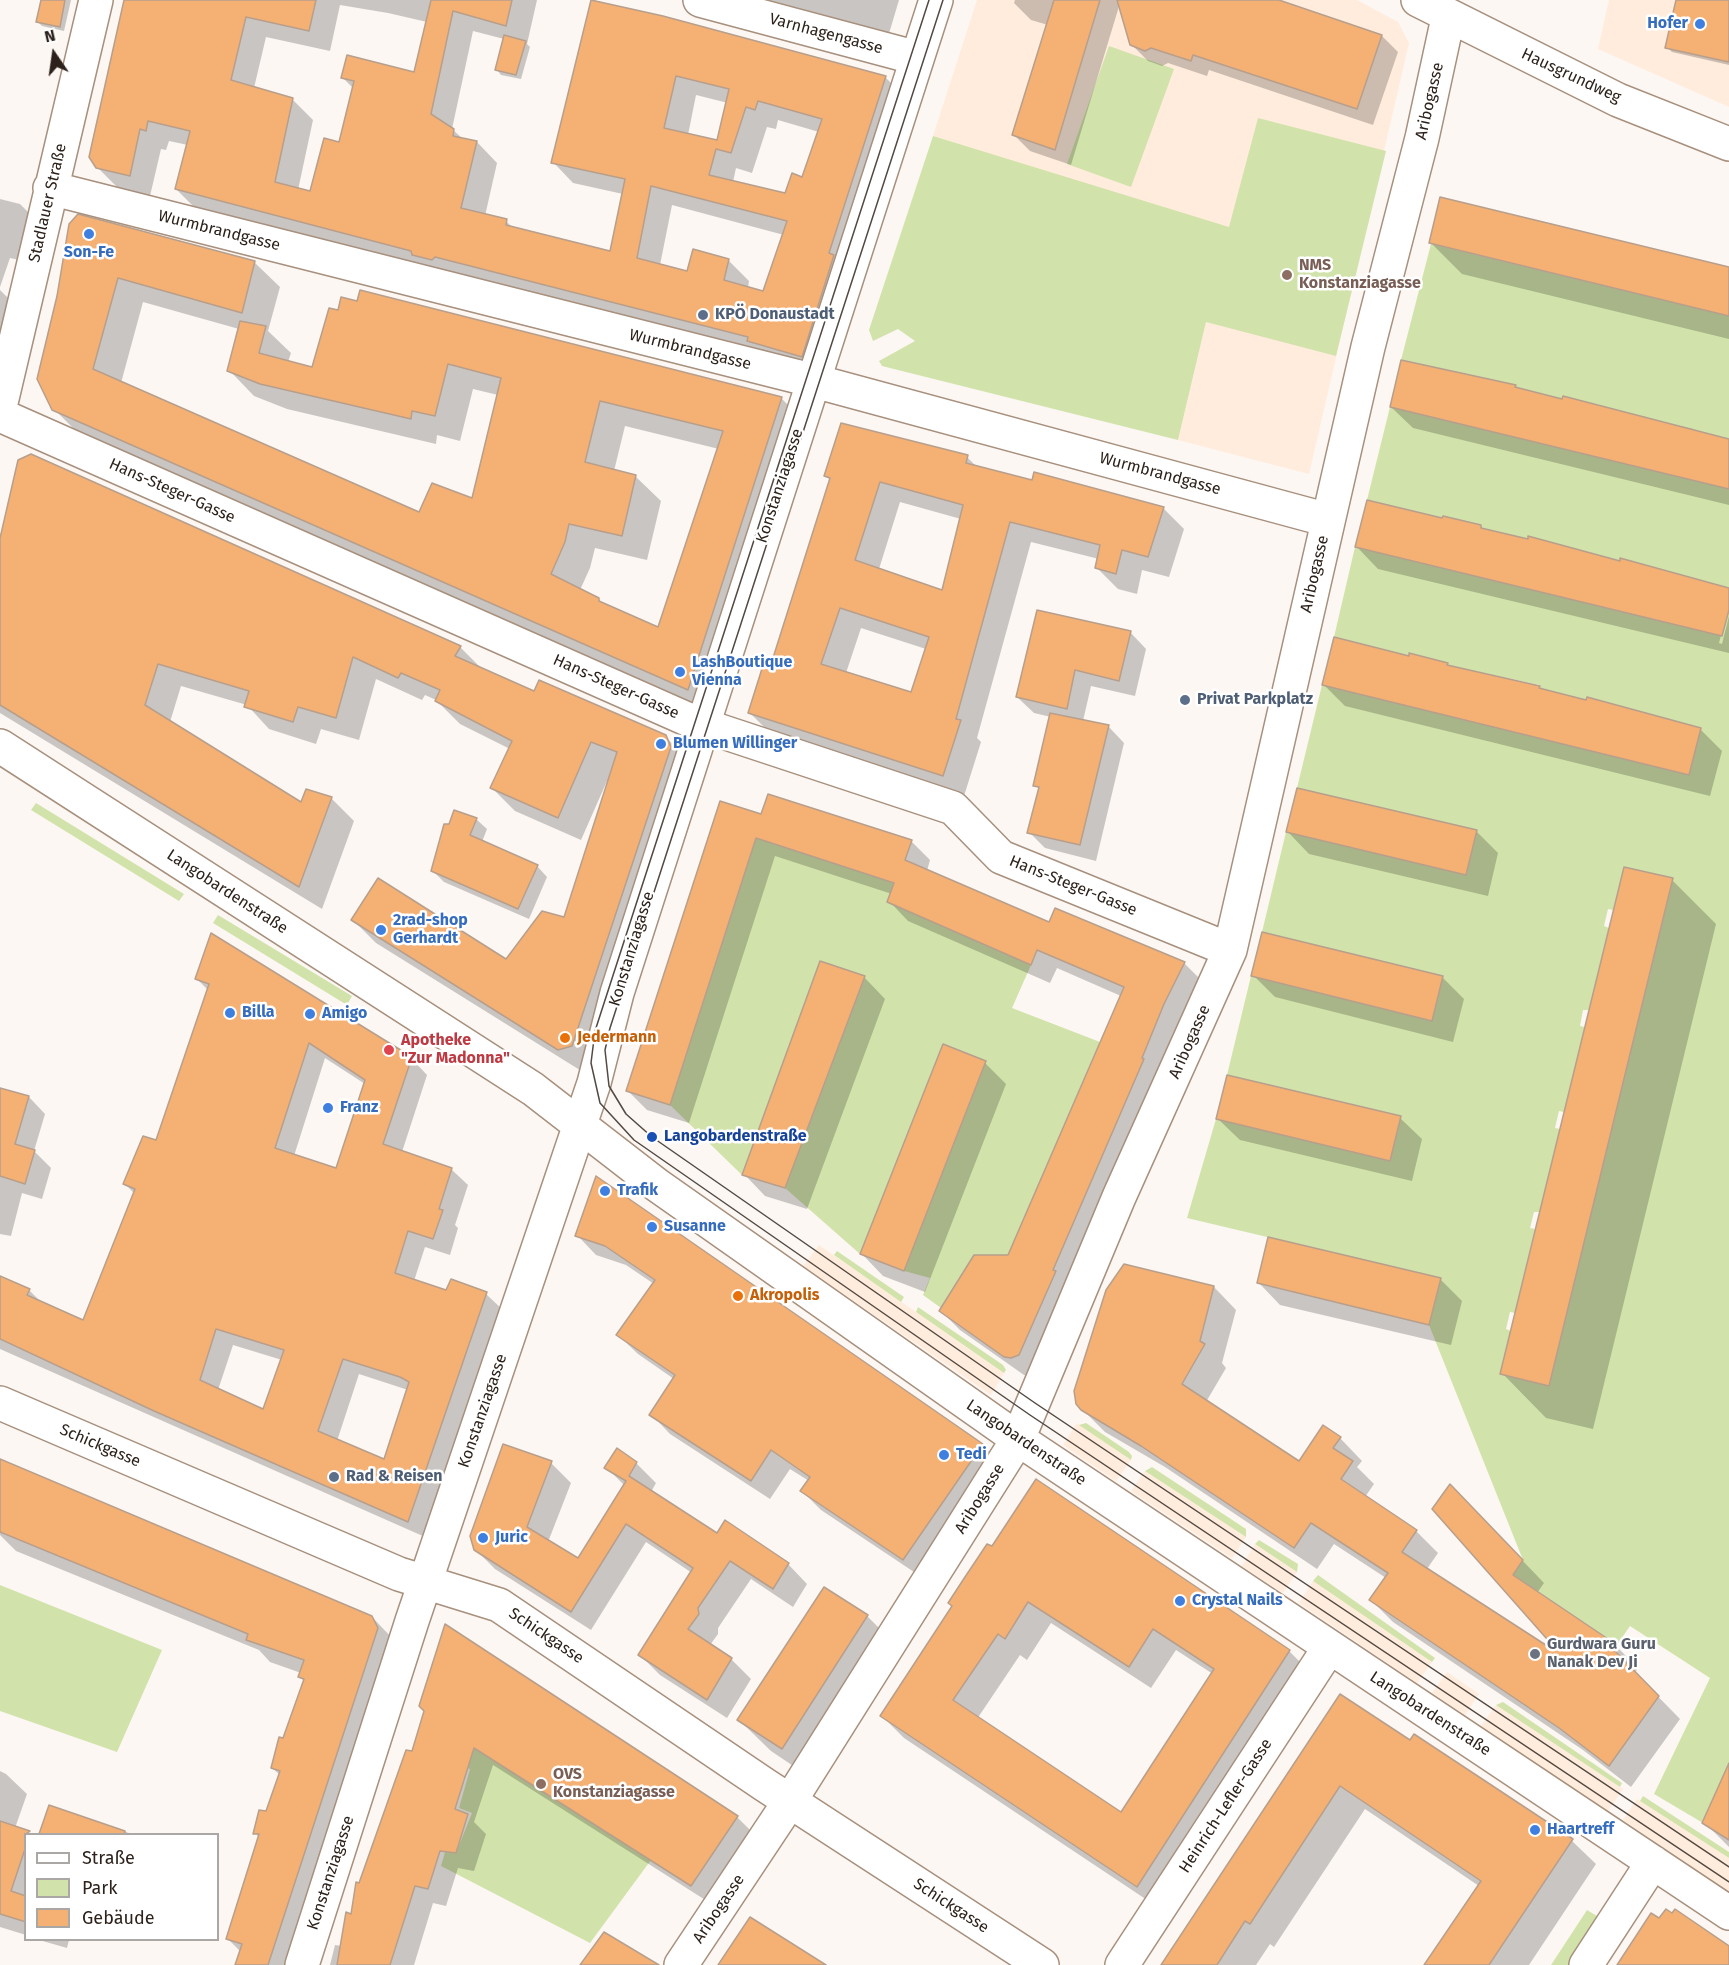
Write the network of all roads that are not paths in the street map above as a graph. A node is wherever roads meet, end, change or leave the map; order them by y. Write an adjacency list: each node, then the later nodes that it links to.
1 (96, 0): 8 (street, Stadlauer Straße)
2 (700, 0): 6 (street, Varnhagengasse)
3 (936, 0): 6 (street, Konstanziagasse)
4 (1418, 0): 5 (street, Hausgrundweg)
5 (1448, 18): 7 (street, Hausgrundweg); 12 (street, Aribogasse)
6 (917, 58): 9 (street, Konstanziagasse)
7 (1729, 144)
8 (51, 188): 9 (street, Wurmbrandgasse); 10 (street, Stadlauer Straße)
9 (813, 381): 12 (street, Wurmbrandgasse); 13 (street, Konstanziagasse)
10 (0, 407)
11 (0, 415): 13 (street, Hans-Steger-Gasse)
12 (1328, 520): 15 (street, Aribogasse)
13 (703, 726): 15 (street, Hans-Steger-Gasse); 16 (street, Konstanziagasse)
14 (0, 746): 16 (street, Langobardenstraße)
15 (1230, 950): 18 (street, Aribogasse)
16 (579, 1125): 18 (street, Langobardenstraße); 19 (street, Konstanziagasse)
17 (0, 1403): 19 (street, Schickgasse)
18 (1018, 1439): 20 (street, Langobardenstraße); 21 (street, Aribogasse)
19 (426, 1581): 21 (street, Schickgasse); 24 (street, Konstanziagasse)
20 (1329, 1648): 22 (street, Langobardenstraße); 27 (street, Heinrich-Lefler-Gasse)
21 (790, 1802): 25 (street, Aribogasse); 26 (street, Schickgasse)
22 (1653, 1862): 23 (street, Langobardenstraße); 28 (street)
23 (1729, 1913)
24 (302, 1965)
25 (681, 1965)
26 (1042, 1965)
27 (1122, 1965)
28 (1586, 1965)

